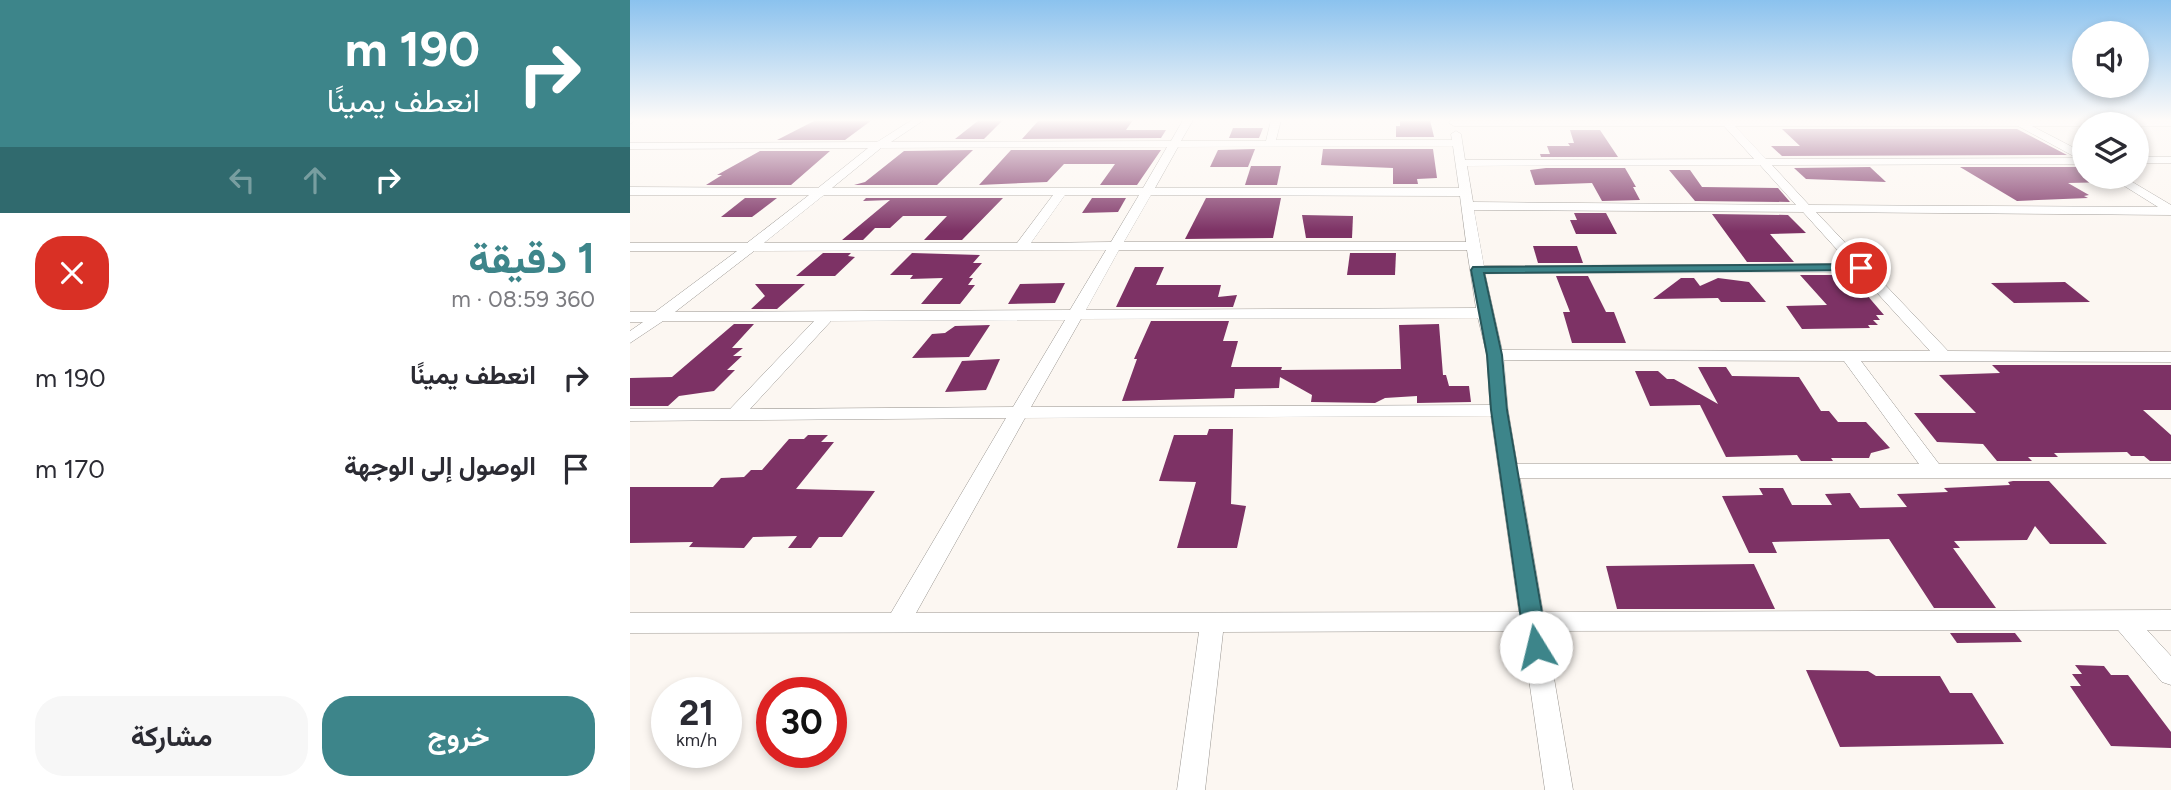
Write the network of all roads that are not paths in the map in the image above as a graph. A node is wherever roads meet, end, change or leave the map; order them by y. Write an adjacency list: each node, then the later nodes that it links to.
1 (864, 157): 12 (street)
2 (1167, 157): 14 (street)
3 (1459, 157): 9 (street)
4 (1758, 157): 8 (street)
5 (2072, 159): 8 (street)
6 (2149, 160): 7 (street)
7 (2171, 160)
8 (1763, 162): 9 (street); 16 (street)
9 (1460, 163): 15 (street)
10 (2135, 189): 17 (street)
11 (630, 191): 12 (street)
12 (821, 191): 13 (street); 20 (street)
13 (1062, 191): 14 (street); 21 (street)
14 (1147, 191): 15 (street); 22 (street)
15 (1466, 199): 16 (street); 18 (street)
16 (1808, 209): 17 (street); 23 (street)
17 (2171, 211)
18 (1473, 246): 22 (street); 24 (street)
19 (630, 247): 20 (street)
20 (750, 247): 21 (street); 29 (street)
21 (1021, 247): 22 (street)
22 (1116, 247): 26 (street)
23 (1861, 268): 24 (street); 33 (street)
24 (1477, 270): 25 (street)
25 (1484, 313): 26 (street); 31 (street)
26 (1074, 315): 27 (street); 36 (street)
27 (827, 316): 29 (street); 38 (street)
28 (630, 317): 29 (street)
29 (658, 317): 30 (street)
30 (630, 338)
31 (1495, 355): 32 (street); 35 (street)
32 (1849, 356): 33 (street); 39 (street)
33 (1944, 357): 34 (street)
34 (2171, 357)
35 (1499, 410): 36 (street); 40 (street)
36 (1020, 413): 38 (street); 44 (street)
37 (630, 415): 38 (street)
38 (734, 415)
39 (1933, 470): 40 (street); 41 (street)
40 (1509, 471): 47 (street)
41 (2171, 471)
42 (2124, 620): 43 (street); 47 (street); 48 (street)
43 (2171, 620)
44 (898, 622): 45 (street); 46 (street)
45 (1212, 622): 47 (street); 49 (street)
46 (630, 623)
47 (1533, 623): 50 (street)
48 (2171, 674)
49 (1191, 790)
50 (1559, 790)

